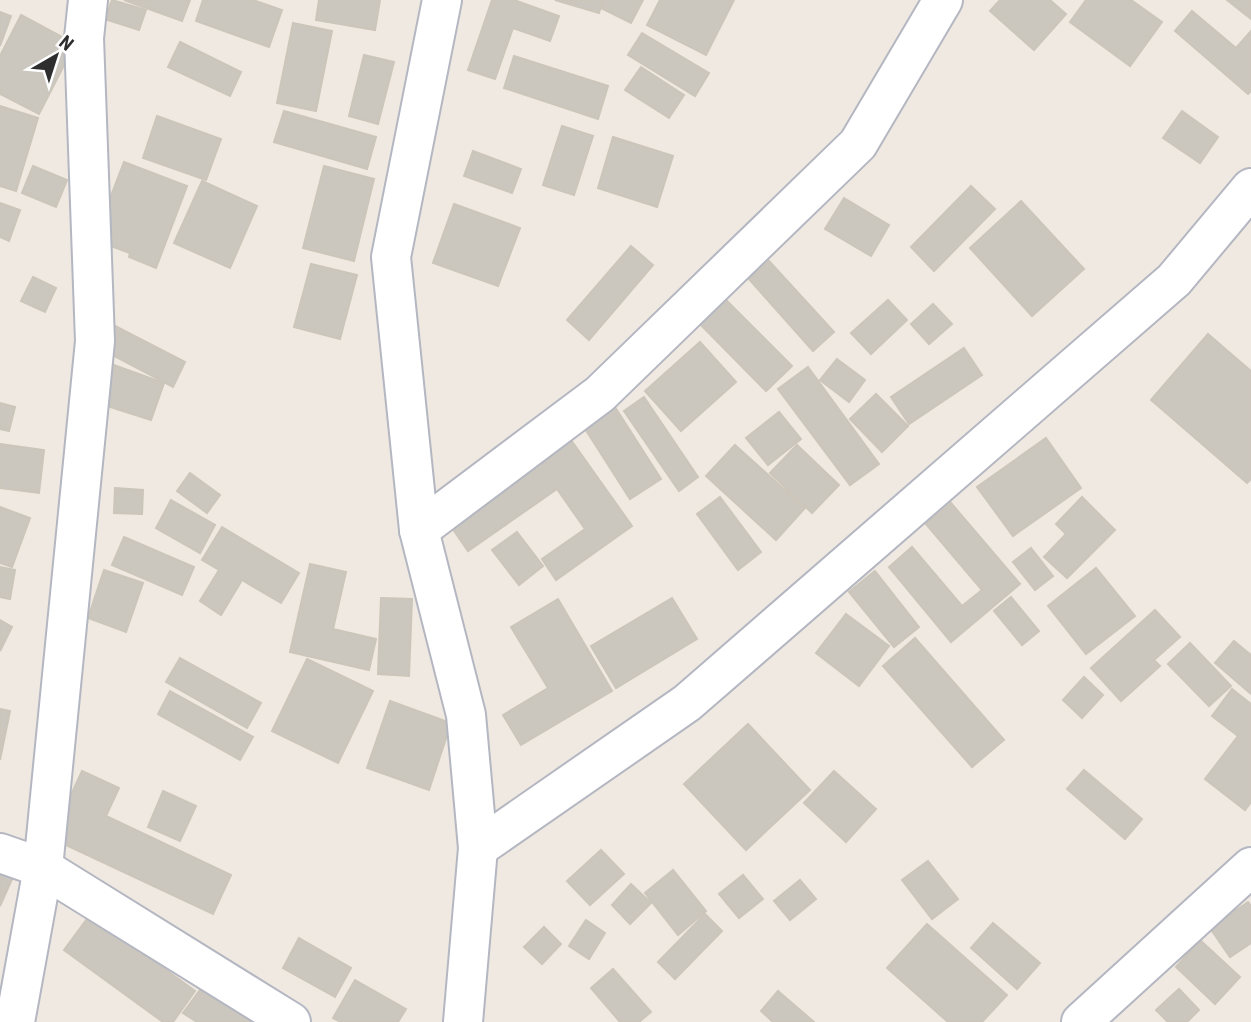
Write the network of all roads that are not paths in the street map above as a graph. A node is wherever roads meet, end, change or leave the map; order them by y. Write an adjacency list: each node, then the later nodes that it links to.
1 (88, 0): 9 (street)
2 (442, 0): 5 (street)
3 (943, 0): 5 (street)
4 (1251, 188): 6 (street)
5 (419, 530): 6 (street)
6 (478, 848): 12 (street)
7 (0, 853): 9 (street)
8 (1251, 867): 13 (street)
9 (43, 868): 10 (street); 11 (street)
10 (15, 1022)
11 (291, 1022)
12 (463, 1022)
13 (1081, 1022)

